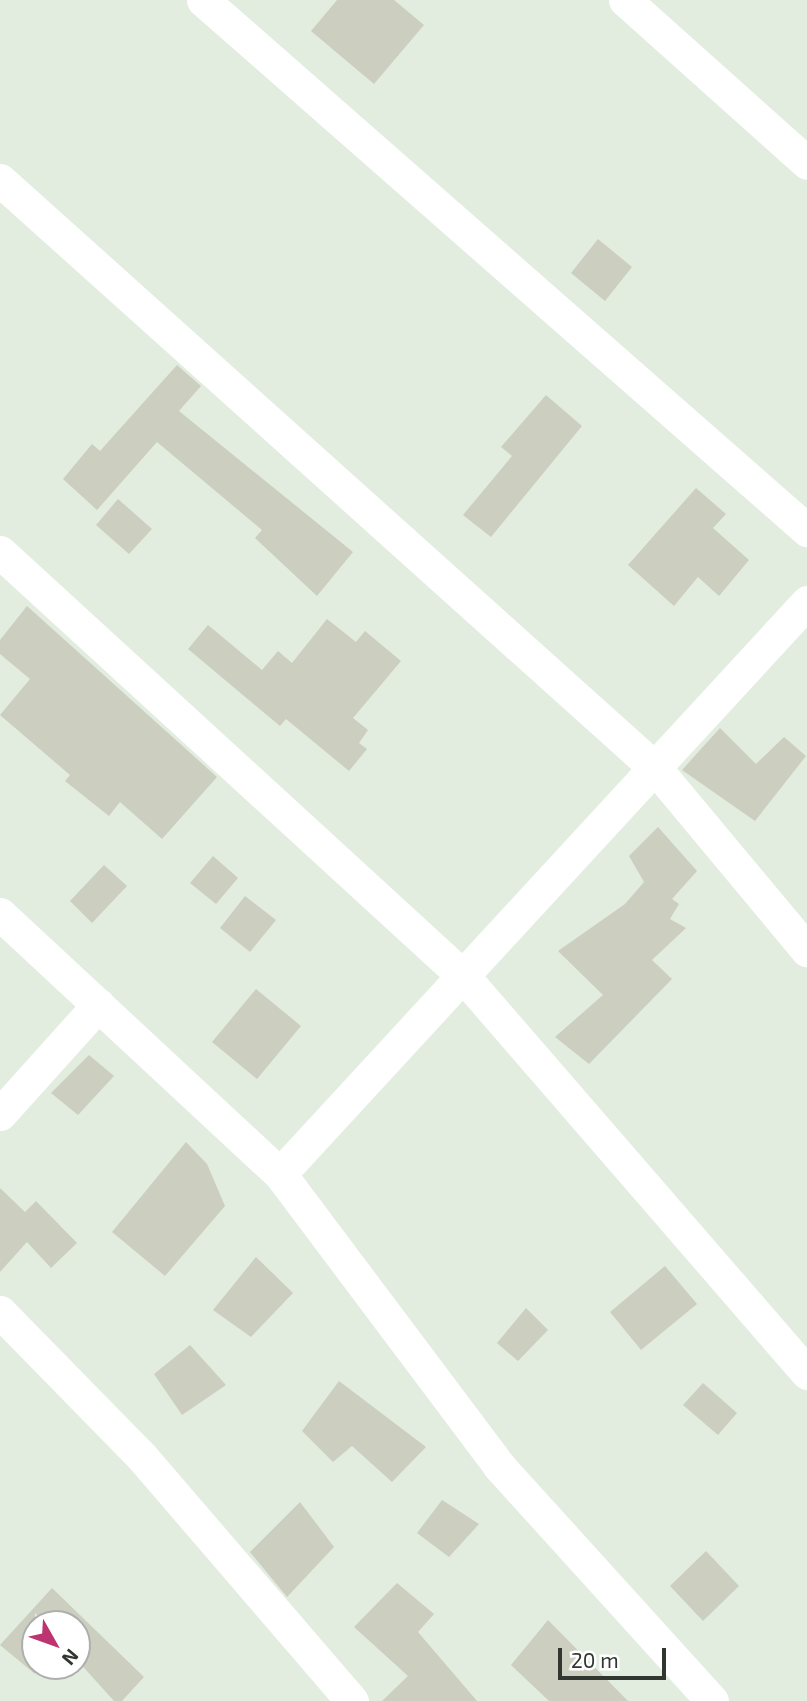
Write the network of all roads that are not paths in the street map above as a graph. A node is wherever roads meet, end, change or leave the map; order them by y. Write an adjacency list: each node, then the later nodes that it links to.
1 (203, 0): 5 (street)
2 (625, 0): 3 (street)
3 (807, 163)
4 (0, 180): 8 (street)
5 (807, 530)
6 (0, 552): 11 (street)
7 (807, 602): 8 (street)
8 (656, 769): 10 (street); 11 (street)
9 (0, 914): 12 (street)
10 (807, 950)
11 (464, 977): 14 (street); 16 (street)
12 (98, 1005): 13 (street); 14 (street)
13 (0, 1114)
14 (280, 1174): 18 (street)
15 (0, 1312): 17 (street)
16 (807, 1373)
17 (352, 1701)
18 (712, 1701)

